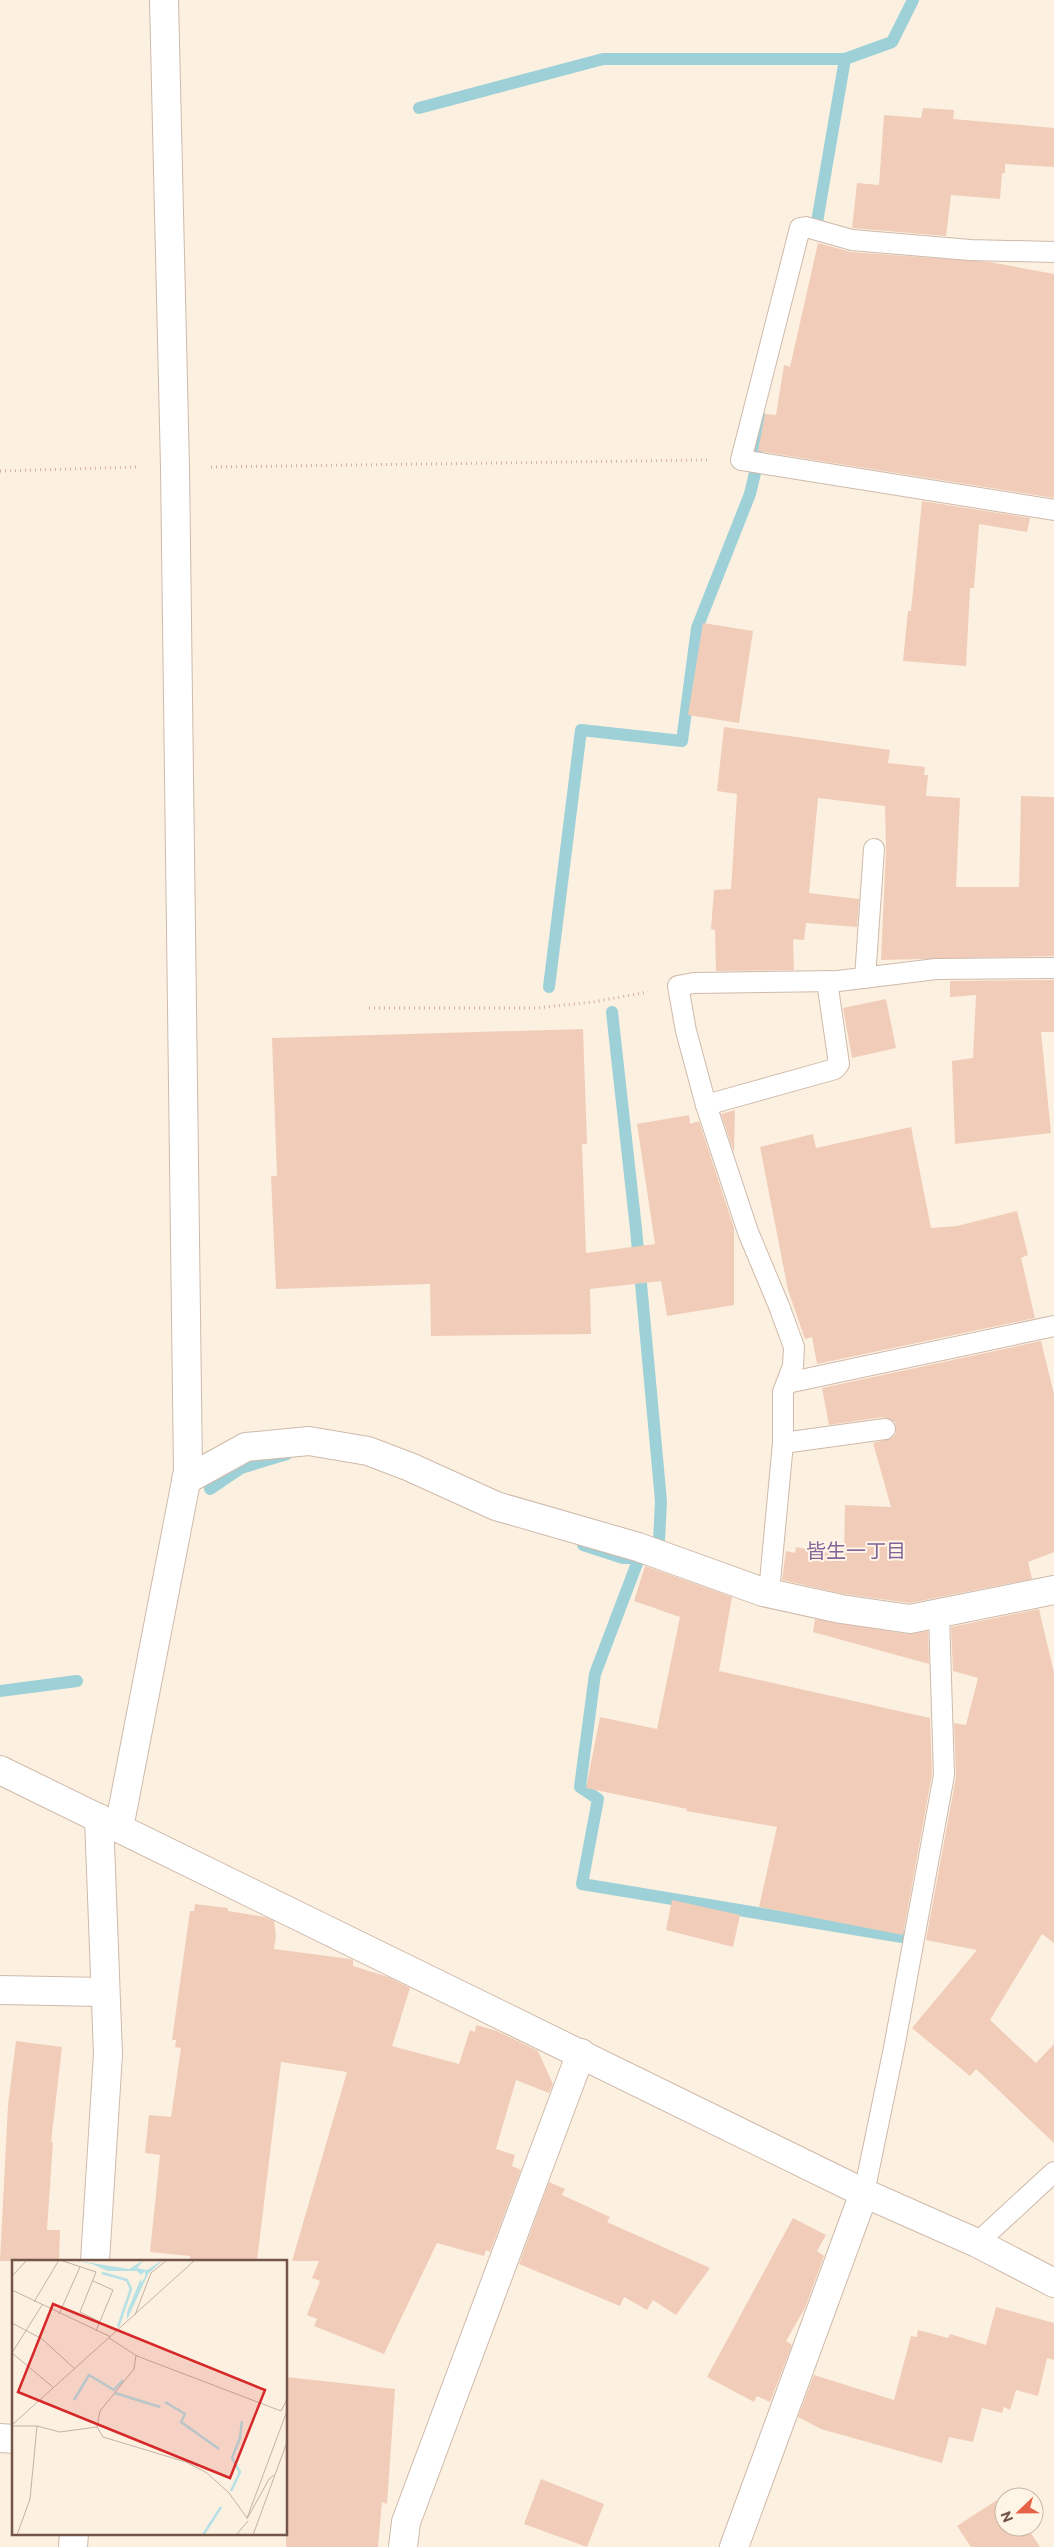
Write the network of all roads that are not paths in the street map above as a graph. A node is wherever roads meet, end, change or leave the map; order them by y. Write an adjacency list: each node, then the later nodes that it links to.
1 (164, 0): 13 (street)
2 (1054, 252): 3 (lane)
3 (1054, 510)
4 (874, 849): 6 (lane)
5 (1054, 968): 6 (lane)
6 (865, 978): 7 (lane)
7 (827, 981): 8 (lane); 8 (lane)
8 (706, 1105): 10 (lane)
9 (1054, 1326): 10 (lane)
10 (786, 1383): 12 (lane)
11 (886, 1429): 12 (lane)
12 (783, 1443): 15 (lane)
13 (186, 1480): 15 (street); 18 (street)
14 (1054, 1590): 16 (street)
15 (768, 1592): 16 (street)
16 (939, 1615): 23 (lane)
17 (0, 1770): 18 (street)
18 (109, 1823): 20 (street); 21 (street)
19 (0, 1990): 20 (street)
20 (104, 1992): 25 (street)
21 (581, 2053): 23 (street); 29 (street)
22 (1054, 2172): 24 (lane)
23 (864, 2192): 24 (street); 30 (street)
24 (977, 2243): 26 (street)
25 (95, 2260)
26 (1054, 2283)
27 (74, 2534): 28 (street)
28 (73, 2547)
29 (404, 2547)
30 (734, 2547)

